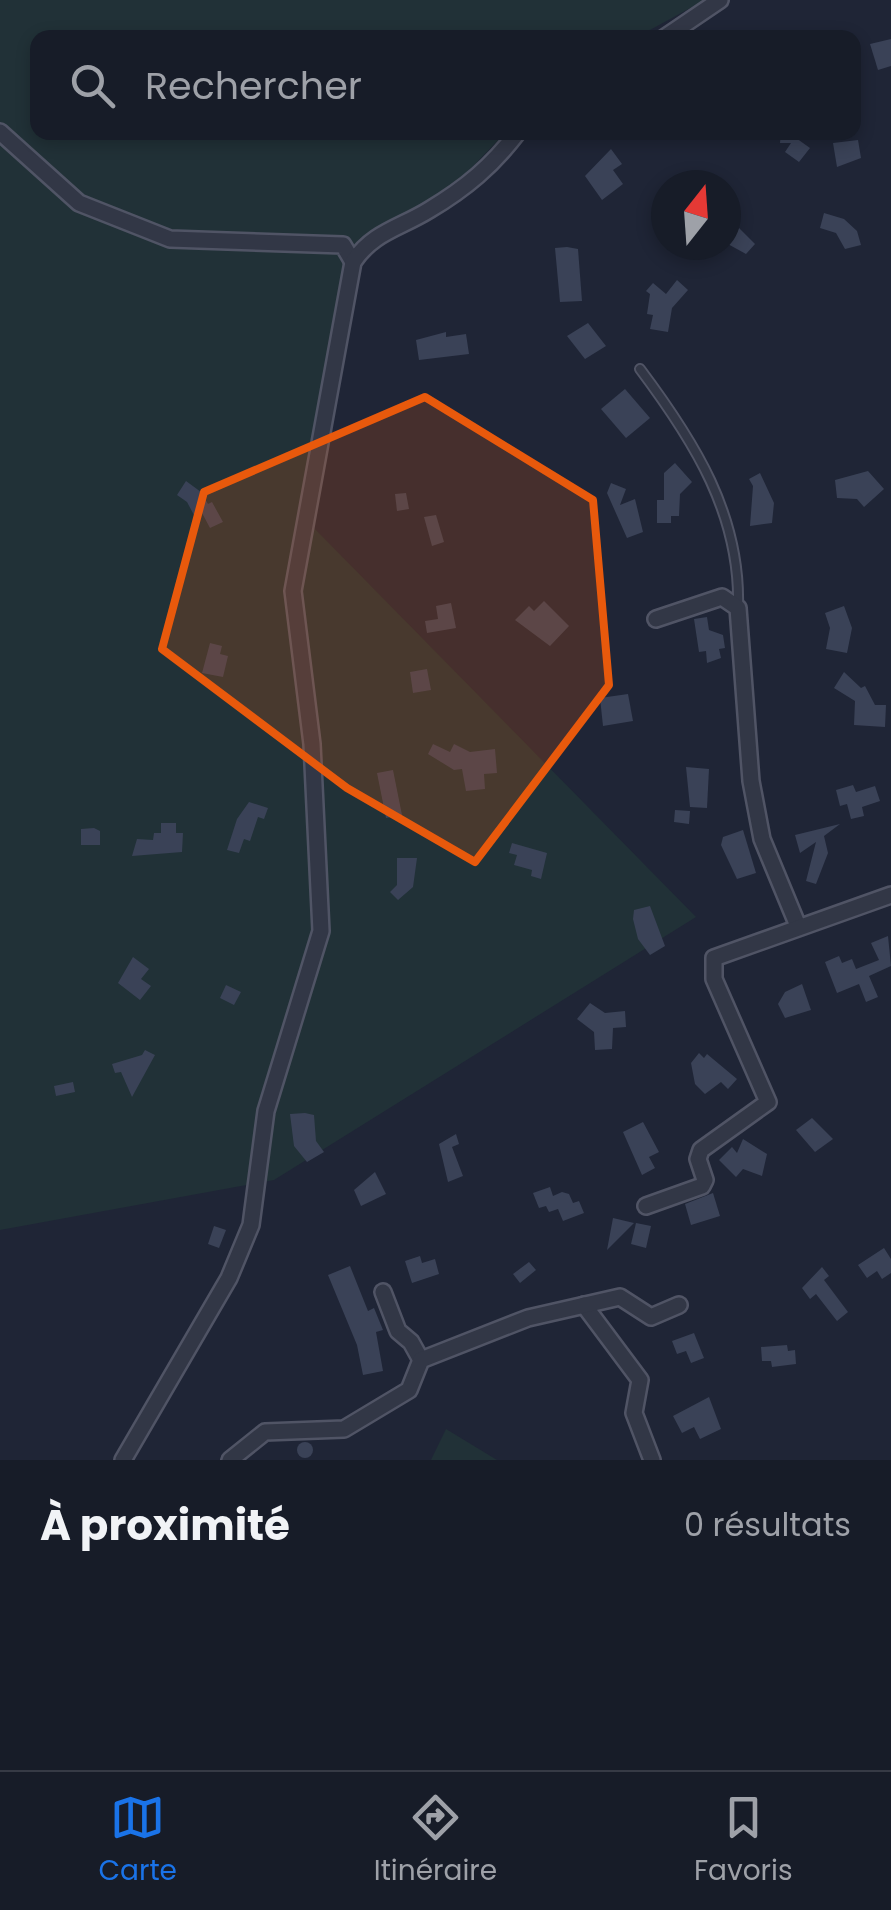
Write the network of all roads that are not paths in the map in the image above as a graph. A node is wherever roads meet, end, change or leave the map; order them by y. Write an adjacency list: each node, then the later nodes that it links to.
1 (720, 0): 2 (street)
2 (676, 30)
3 (0, 132): 5 (street)
4 (511, 140): 5 (street)
5 (353, 262): 16 (street)
6 (640, 369): 7 (lane)
7 (738, 608): 8 (street); 10 (street)
8 (656, 619)
9 (891, 895): 10 (street)
10 (798, 926): 11 (street)
11 (646, 1206)
12 (383, 1292): 15 (street)
13 (584, 1305): 14 (street); 15 (street); 18 (street)
14 (679, 1305)
15 (422, 1360): 17 (street)
16 (123, 1460)
17 (230, 1460)
18 (652, 1460)

